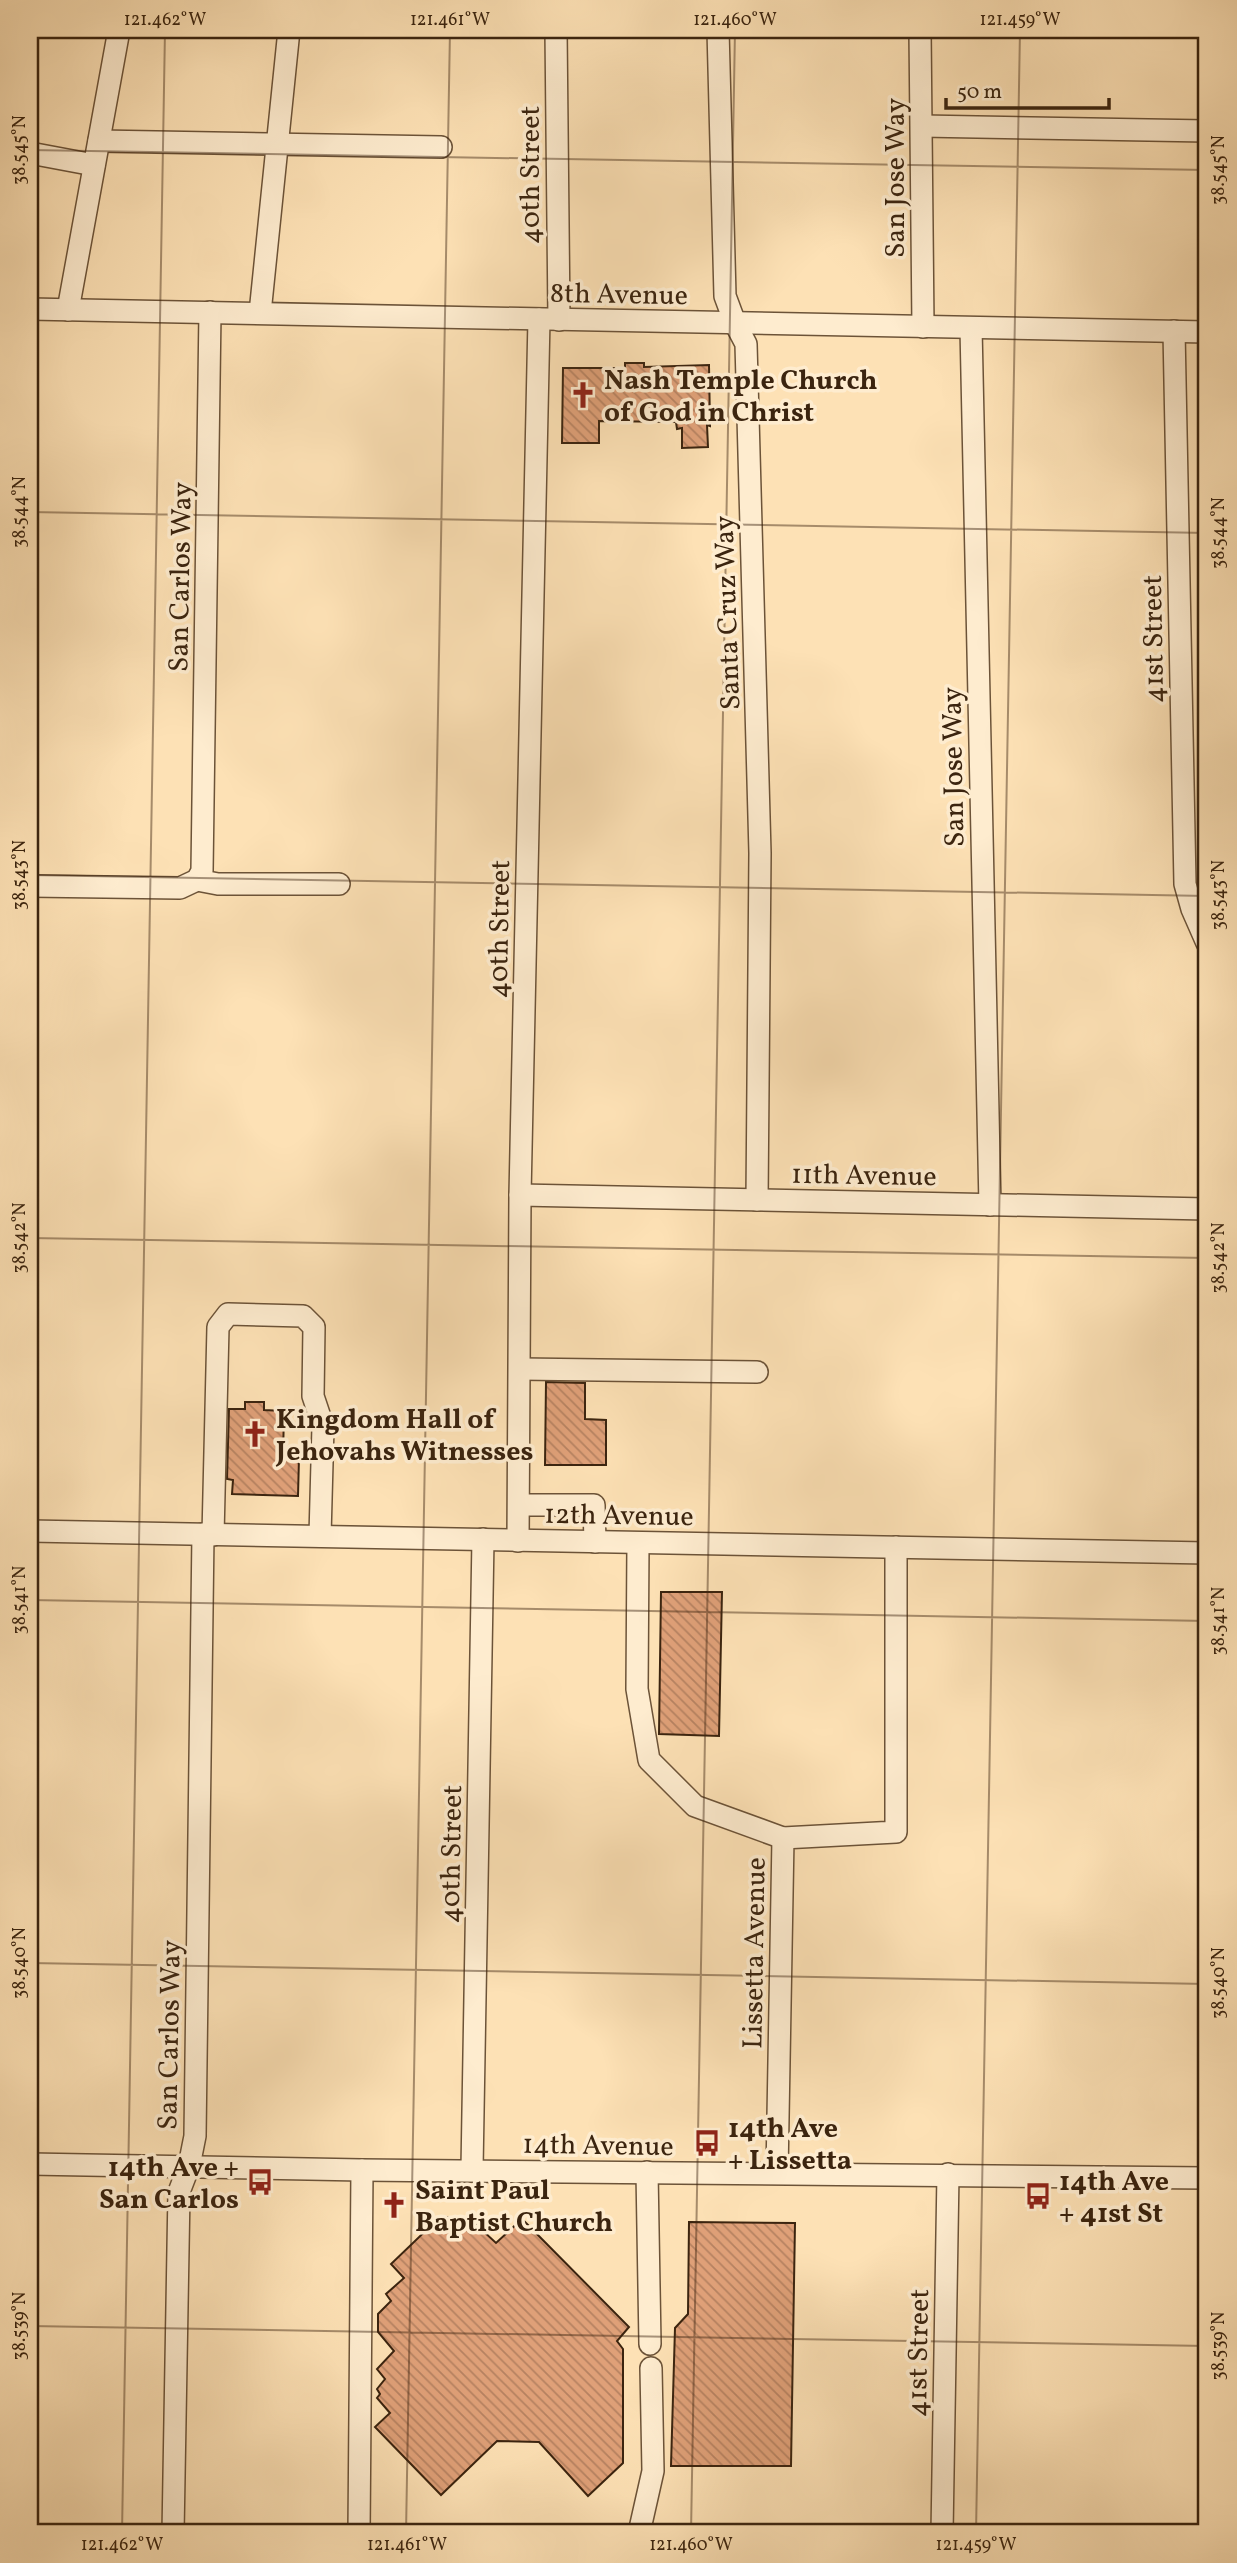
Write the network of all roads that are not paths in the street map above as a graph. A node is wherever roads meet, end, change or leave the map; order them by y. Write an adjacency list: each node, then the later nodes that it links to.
1 (119, 30): 8 (street)
2 (289, 30): 9 (street)
3 (556, 30): 17 (street, 40th Street)
4 (718, 30): 18 (street, Santa Cruz Way)
5 (920, 30): 6 (street, San Jose Way)
6 (922, 126): 7 (street); 19 (street, San Jose Way)
7 (1207, 131)
8 (99, 141): 9 (street); 12 (street)
9 (277, 144): 10 (street); 16 (street)
10 (441, 147)
11 (30, 153): 12 (street)
12 (94, 165): 14 (street)
13 (30, 309): 14 (street, 8th Avenue)
14 (68, 310): 15 (street, 8th Avenue)
15 (211, 312): 16 (street, 8th Avenue); 23 (street, San Carlos Way)
16 (260, 313): 17 (street, 8th Avenue)
17 (549, 320): 18 (street, 8th Avenue); 27 (street, 40th Street)
18 (735, 323): 19 (street, 8th Avenue); 28 (street, Santa Cruz Way)
19 (923, 327): 20 (street, 8th Avenue)
20 (971, 328): 21 (street, 8th Avenue); 29 (street, San Jose Way)
21 (1174, 331): 22 (street, 8th Avenue); 26 (street, 41st Street)
22 (1207, 332)
23 (197, 880): 24 (street); 25 (street)
24 (339, 884)
25 (30, 886)
26 (1207, 943)
27 (520, 1195): 28 (street, 11th Avenue); 31 (street, 40th Street)
28 (757, 1200): 29 (street, 11th Avenue)
29 (989, 1205): 30 (street, 11th Avenue)
30 (1207, 1209)
31 (520, 1369): 32 (street); 33 (street, 40th Street)
32 (757, 1372)
33 (519, 1505): 38 (street, 40th Street); 39 (street)
34 (30, 1531): 35 (street, 12th Avenue)
35 (208, 1534): 36 (street, 12th Avenue); 36 (street, San Carlos Way); 45 (street, San Carlos Way)
36 (320, 1536): 37 (street, 12th Avenue)
37 (483, 1539): 38 (street, 12th Avenue); 46 (street, 40th Street)
38 (518, 1541): 39 (street, 12th Avenue)
39 (595, 1542): 40 (street, 12th Avenue)
40 (638, 1543): 41 (street, 12th Avenue); 43 (street)
41 (896, 1547): 42 (street, 12th Avenue); 43 (street, Lissetta Avenue)
42 (1207, 1553)
43 (783, 1838): 49 (street, Lissetta Avenue)
44 (30, 2164): 45 (street, 14th Avenue)
45 (190, 2166): 47 (street, 14th Avenue); 54 (street, San Carlos Way)
46 (472, 2169): 47 (street, 14th Avenue); 48 (street, 14th Avenue)
47 (362, 2170): 55 (street)
48 (647, 2172): 49 (street, 14th Avenue); 52 (street)
49 (777, 2173): 50 (street, 14th Avenue)
50 (948, 2175): 51 (street, 14th Avenue); 57 (street, 41st Street)
51 (1207, 2178)
52 (650, 2344)
53 (651, 2368): 56 (street)
54 (173, 2533)
55 (359, 2533)
56 (639, 2533)
57 (942, 2533)

